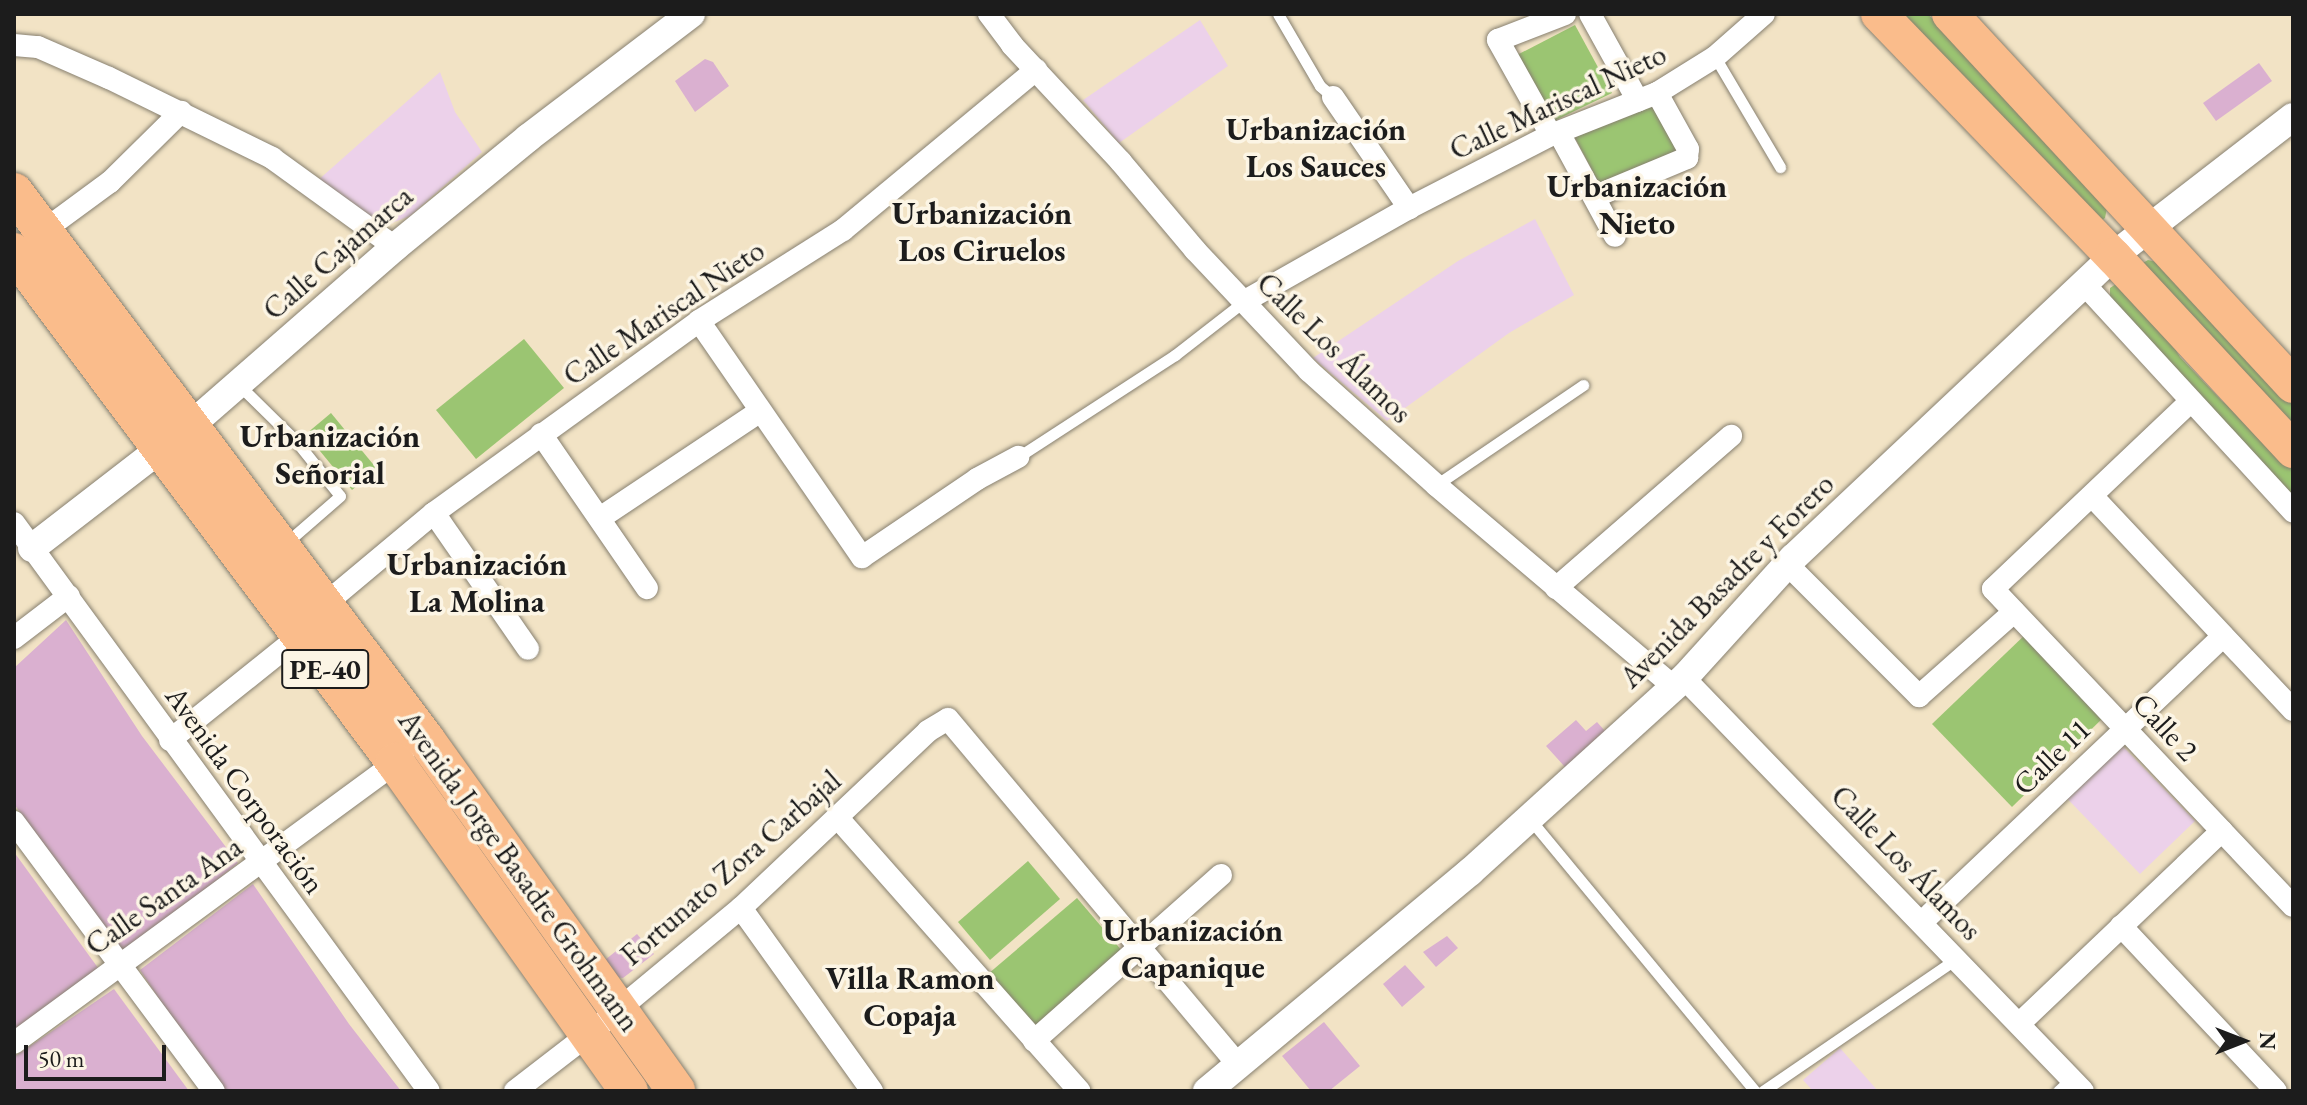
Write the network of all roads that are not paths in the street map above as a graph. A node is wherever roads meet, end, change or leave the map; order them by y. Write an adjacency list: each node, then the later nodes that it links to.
1 (691, 14): 24 (street, Calle Cajamarca)
2 (989, 14): 11 (street, Calle Los Álamos)
3 (1278, 14): 12 (lane)
4 (1565, 14): 16 (street)
5 (1590, 14): 13 (street)
6 (1764, 14): 10 (street, Calle Mariscal Nieto)
7 (1879, 14): 25 (main road)
8 (1950, 14): 21 (main road)
9 (14, 45): 14 (street)
10 (1715, 57): 13 (street, Calle Mariscal Nieto); 17 (lane)
11 (1036, 70): 27 (street, Calle Los Álamos); 28 (street, Calle Mariscal Nieto)
12 (1333, 97): 20 (street)
13 (1648, 97): 16 (street, Calle Mariscal Nieto); 19 (street)
14 (181, 112): 23 (street); 24 (street)
15 (2293, 117): 21 (street, Avenida Basadre y Forero)
16 (1555, 134): 19 (street); 20 (street, Calle Mariscal Nieto)
17 (1780, 167)
18 (14, 192): 23 (highway, Avenida Jorge Basadre Grohmann / PE-40)
19 (1596, 196): 22 (street)
20 (1409, 208): 27 (street, Calle Mariscal Nieto)
21 (2148, 229): 25 (street, Avenida Basadre y Forero); 29 (main road)
22 (1615, 236)
23 (24, 245): 38 (highway, Avenida Jorge Basadre Grohmann / PE-40)
24 (395, 247): 30 (street, Calle Cajamarca)
25 (2113, 256): 26 (street, Avenida Basadre y Forero); 35 (main road)
26 (2084, 284): 33 (street); 49 (street, Avenida Basadre y Forero)
27 (1243, 302): 40 (lane); 41 (street, Calle Los Álamos)
28 (699, 321): 34 (street); 36 (street, Calle Mariscal Nieto)
29 (2288, 371)
30 (238, 384): 38 (street, Calle Cajamarca); 47 (lane)
31 (1583, 385): 41 (lane)
32 (2220, 393): 35 (lane)
33 (2191, 401): 42 (street); 43 (street)
34 (759, 412): 40 (street); 45 (street)
35 (2265, 421): 39 (main road)
36 (541, 434): 44 (street, Calle Mariscal Nieto); 45 (street)
37 (1731, 436): 51 (street)
38 (177, 437): 47 (highway, Avenida Jorge Basadre Grohmann / PE-40); 48 (street, Calle Cajamarca); 55 (highway, Avenida Jorge Basadre Grohmann / PE-40)
39 (2293, 450)
40 (1018, 457)
41 (1436, 485): 51 (street, Calle Los Álamos)
42 (2093, 497): 54 (street, Calle 2); 56 (street)
43 (2293, 511)
44 (434, 513): 53 (street, Calle Mariscal Nieto); 58 (street)
45 (600, 518): 50 (street)
46 (14, 523): 48 (street, Avenida Corporación)
47 (282, 546): 53 (highway, Avenida Jorge Basadre Grohmann / PE-40)
48 (32, 548): 52 (street, Avenida Corporación)
49 (1787, 564): 54 (street); 59 (street, Avenida Basadre y Forero)
50 (647, 588)
51 (1556, 588): 59 (street, Calle Los Álamos)
52 (69, 596): 57 (street); 62 (street, Avenida Corporación)
53 (325, 604): 55 (street, Calle Mariscal Nieto); 63 (highway, Avenida Jorge Basadre Grohmann / PE-40)
54 (2014, 612): 61 (street, Calle 2)
55 (300, 636): 62 (street, Calle Mariscal Nieto); 64 (highway, Avenida Jorge Basadre Grohmann / PE-40)
56 (2223, 636): 60 (street); 61 (street, Calle 11)
57 (14, 638)
58 (528, 649)
59 (1679, 683): 66 (street, Avenida Basadre y Forero); 73 (street, Calle Los Álamos)
60 (2293, 710)
61 (2126, 729): 68 (street, Calle 2); 73 (street, Calle 11)
62 (170, 740): 69 (street, Avenida Corporación)
63 (426, 740): 64 (street, Calle Santa Ana); 78 (highway, Avenida Jorge Basadre Grohmann / PE-40)
64 (395, 762): 69 (street, Calle Santa Ana); 80 (highway, Avenida Jorge Basadre Grohmann / PE-40)
65 (837, 817): 72 (street, Fortunato Zora Carbajal); 75 (street, Fortunato Zora Carbajal); 81 (street)
66 (1529, 818): 83 (street, Avenida Basadre y Forero); 93 (lane)
67 (14, 822): 77 (street)
68 (2222, 831): 71 (street, Calle 2); 74 (street)
69 (261, 865): 77 (street, Calle Santa Ana); 86 (street, Avenida Corporación)
70 (1221, 875): 75 (street)
71 (2293, 906)
72 (741, 908): 78 (street, Fortunato Zora Carbajal); 90 (street)
73 (1922, 922): 76 (street, Calle Los Álamos)
74 (2121, 926): 79 (street); 95 (street)
75 (1140, 949): 81 (street); 83 (street)
76 (1957, 958): 79 (street, Calle Los Álamos); 94 (lane)
77 (119, 964): 82 (street, Calle Santa Ana); 85 (street)
78 (617, 1008): 80 (street, Fortunato Zora Carbajal); 89 (highway, Avenida Jorge Basadre Grohmann / PE-40)
79 (2019, 1024): 84 (street, Calle Los Álamos)
80 (589, 1034): 87 (street, Fortunato Zora Carbajal); 88 (highway, Avenida Jorge Basadre Grohmann / PE-40)
81 (1034, 1041): 91 (street)
82 (14, 1043)
83 (1238, 1064): 92 (street, Avenida Basadre y Forero)
84 (2071, 1087)
85 (214, 1091)
86 (429, 1091)
87 (515, 1091)
88 (629, 1091)
89 (676, 1091)
90 (872, 1091)
91 (1079, 1091)
92 (1207, 1091)
93 (1755, 1091)
94 (1763, 1091)
95 (2276, 1091)

